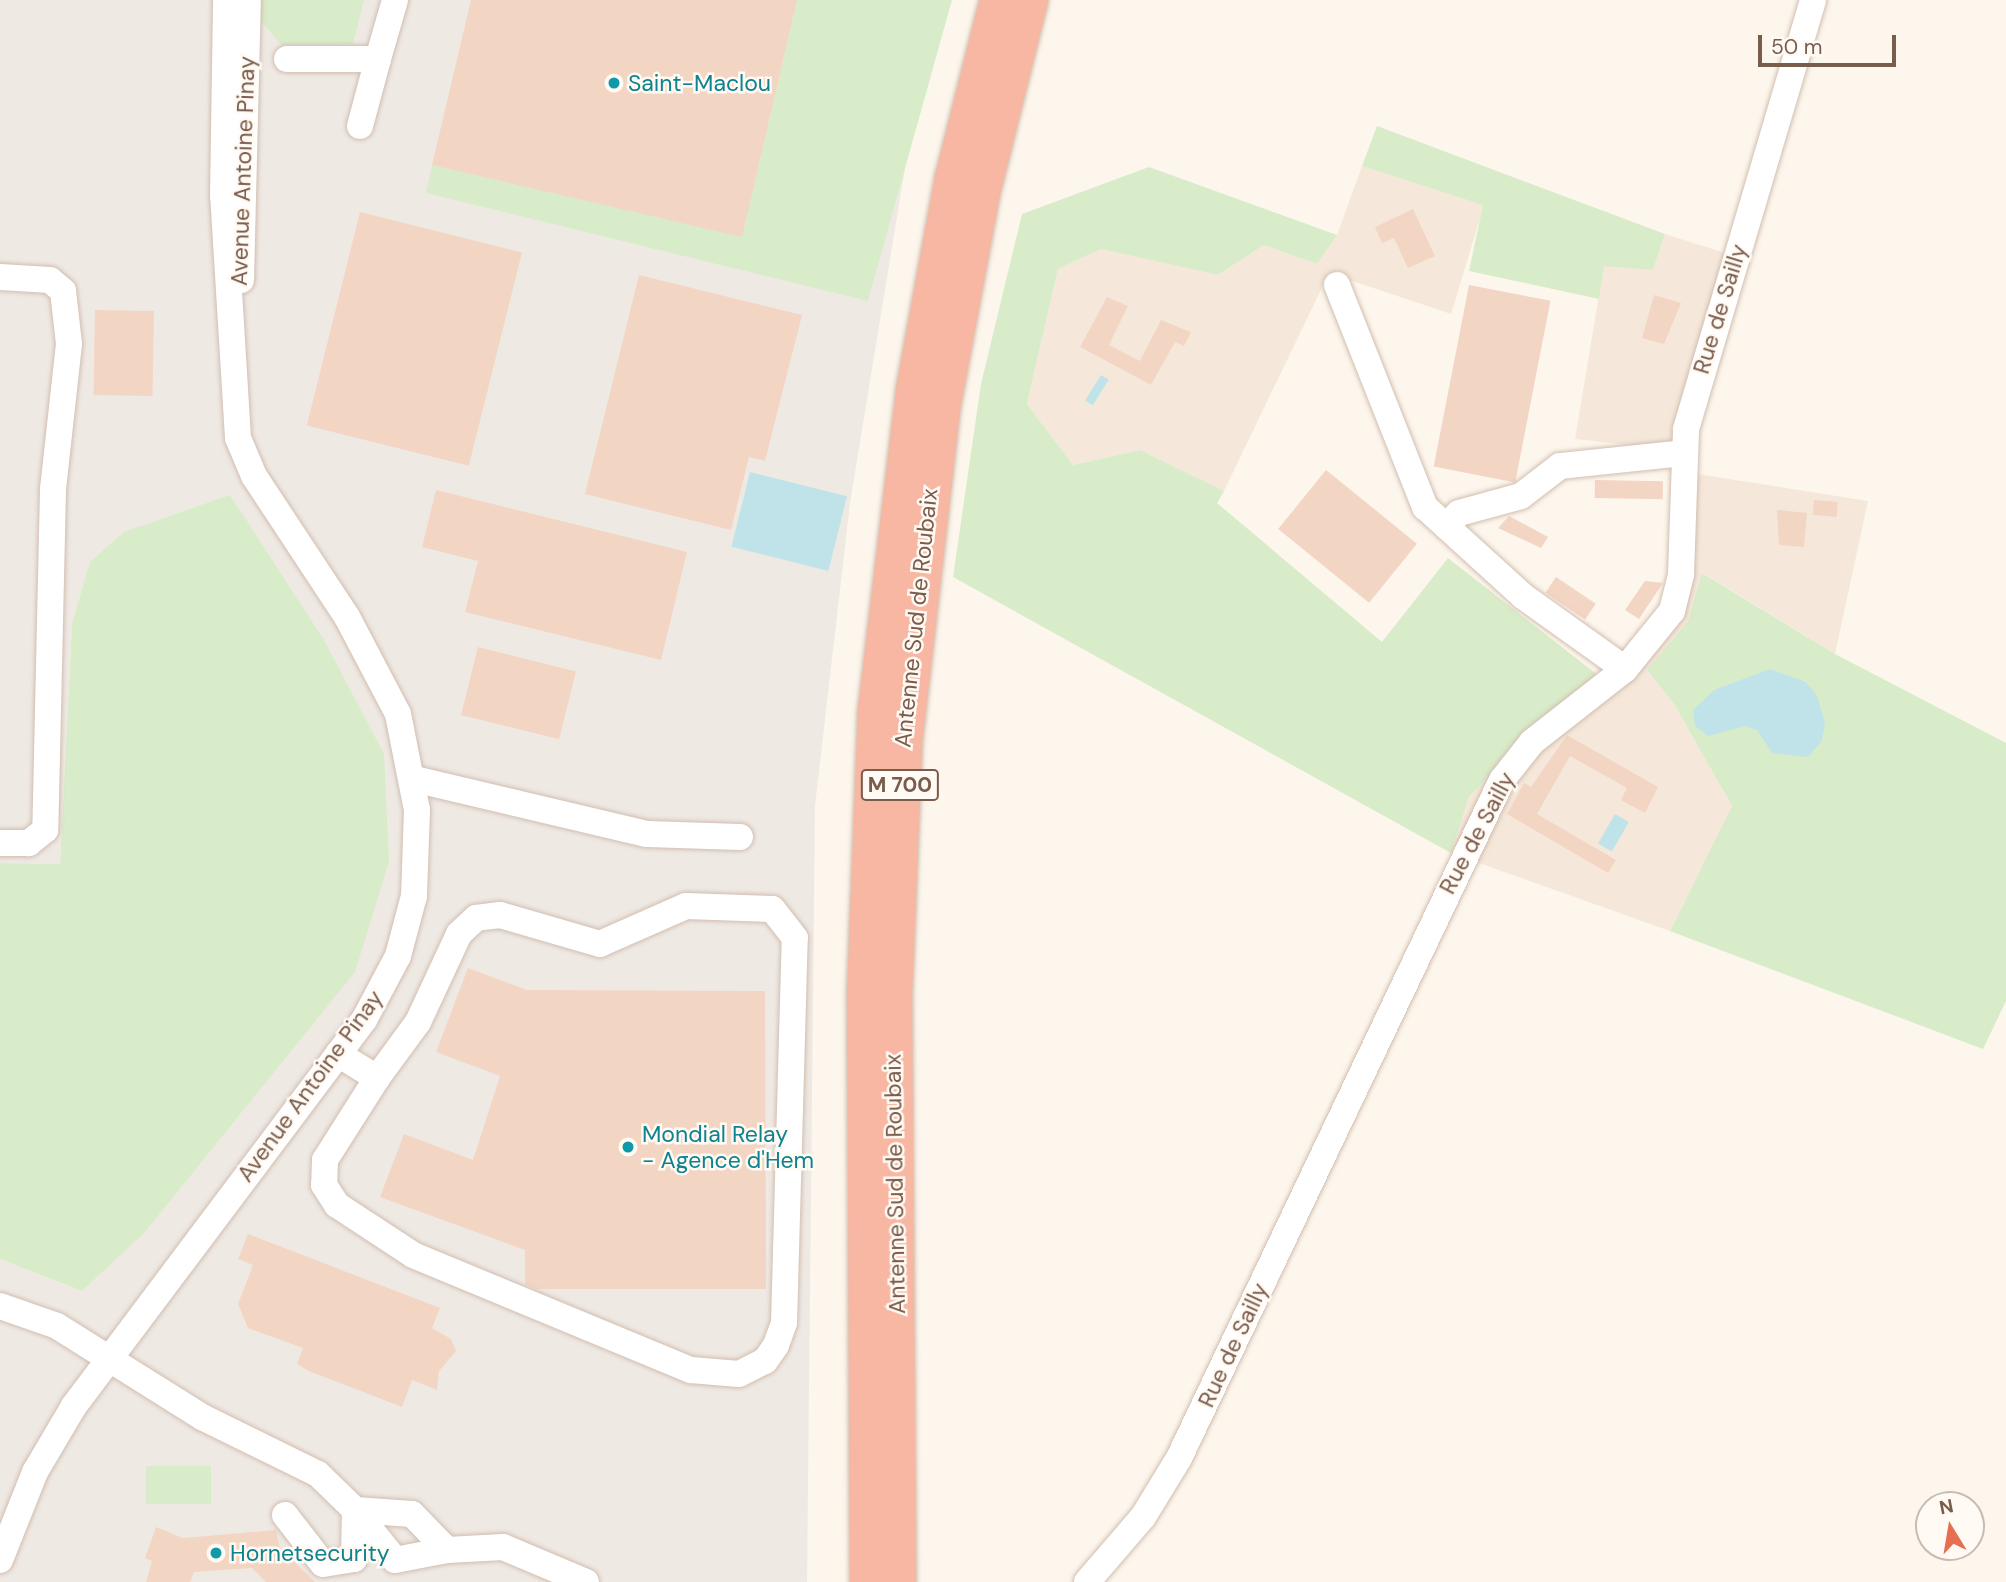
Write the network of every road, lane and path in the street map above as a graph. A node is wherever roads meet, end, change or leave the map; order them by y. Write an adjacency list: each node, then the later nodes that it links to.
1 (226, 0): 7 (street, Avenue Antoine Pinay)
2 (248, 0): 7 (street, Avenue Antoine Pinay)
3 (395, 0): 9 (street)
4 (999, 0): 28 (highway, Antenne Sud de Roubaix / M 700)
5 (1029, 0): 29 (highway, Antenne Sud de Roubaix / M 700)
6 (1813, 0): 13 (street, Rue de Sailly)
7 (236, 58): 16 (street, Avenue Antoine Pinay)
8 (287, 59): 9 (street)
9 (378, 59): 10 (street)
10 (360, 126)
11 (0, 277): 18 (street)
12 (1337, 285): 14 (street)
13 (1684, 453): 14 (street); 15 (street, Rue de Sailly)
14 (1446, 526): 15 (street)
15 (1625, 669): 30 (street, Rue de Sailly)
16 (414, 779): 17 (street); 19 (street, Avenue Antoine Pinay)
17 (740, 838)
18 (0, 843)
19 (338, 1054): 20 (street); 22 (street, Avenue Antoine Pinay)
20 (377, 1078): 20 (street)
21 (0, 1306): 22 (street)
22 (109, 1354): 23 (street); 26 (street, Avenue Antoine Pinay)
23 (355, 1510): 24 (street); 25 (street); 25 (street)
24 (285, 1515)
25 (447, 1550): 27 (street)
26 (0, 1560)
27 (586, 1582)
28 (869, 1582)
29 (897, 1582)
30 (1087, 1582)

